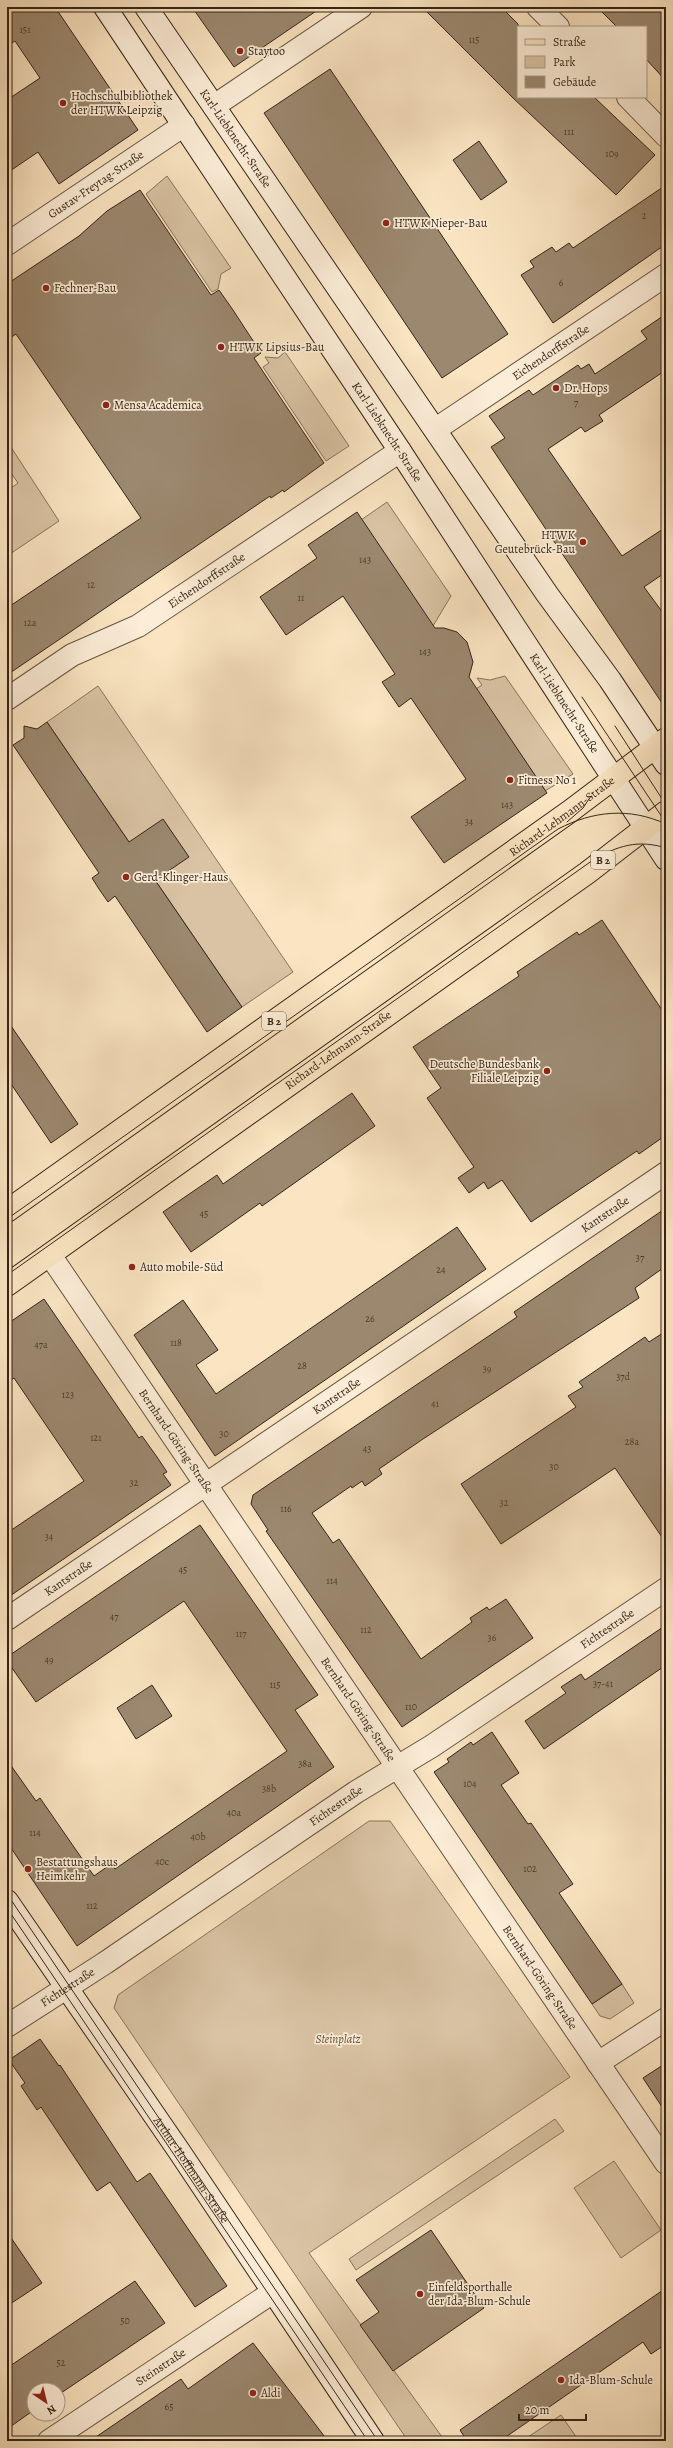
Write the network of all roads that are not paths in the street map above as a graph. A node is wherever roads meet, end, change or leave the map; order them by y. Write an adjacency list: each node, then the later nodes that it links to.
1 (105, 7): 8 (street, Karl-Liebknecht-Straße)
2 (146, 7): 7 (street, Karl-Liebknecht-Straße)
3 (361, 7): 7 (street)
4 (538, 7): 5 (street)
5 (557, 26)
6 (629, 98): 9 (street)
7 (214, 106): 12 (street, Karl-Liebknecht-Straße)
8 (184, 125): 10 (street, Gustav-Freytag-Straße); 13 (street, Karl-Liebknecht-Straße)
9 (666, 136)
10 (7, 244)
11 (666, 275): 12 (street, Eichendorffstraße)
12 (436, 429): 15 (street, Karl-Liebknecht-Straße)
13 (400, 451): 14 (street, Eichendorffstraße); 16 (street, Karl-Liebknecht-Straße)
14 (7, 699)
15 (662, 750): 16 (main road, Richard-Lehmann-Straße / B 2)
16 (614, 780): 18 (street, Karl-Liebknecht-Straße); 21 (main road, Richard-Lehmann-Straße / B 2)
17 (666, 812): 18 (main road, Richard-Lehmann-Straße / B 2)
18 (645, 827): 19 (street, Karl-Liebknecht-Straße); 22 (main road, Richard-Lehmann-Straße / B 2)
19 (666, 859)
20 (666, 1173): 24 (street, Kantstraße)
21 (10, 1203)
22 (50, 1255): 23 (main road, Richard-Lehmann-Straße / B 2); 24 (street, Bernhard-Göring-Straße)
23 (7, 1285)
24 (206, 1483): 26 (street, Kantstraße); 27 (street, Bernhard-Göring-Straße)
25 (666, 1589): 27 (street, Fichtestraße)
26 (7, 1619)
27 (397, 1767): 29 (street, Fichtestraße); 32 (street, Bernhard-Göring-Straße)
28 (7, 1901): 29 (street, Arthur-Hoffmann-Straße)
29 (65, 1988): 31 (street, Fichtestraße); 34 (street, Arthur-Hoffmann-Straße)
30 (666, 2019): 32 (street)
31 (7, 2026)
32 (598, 2063): 33 (street, Bernhard-Göring-Straße)
33 (666, 2163)
34 (273, 2292): 35 (street, Steinstraße); 36 (street, Arthur-Hoffmann-Straße)
35 (49, 2441)
36 (373, 2441)

